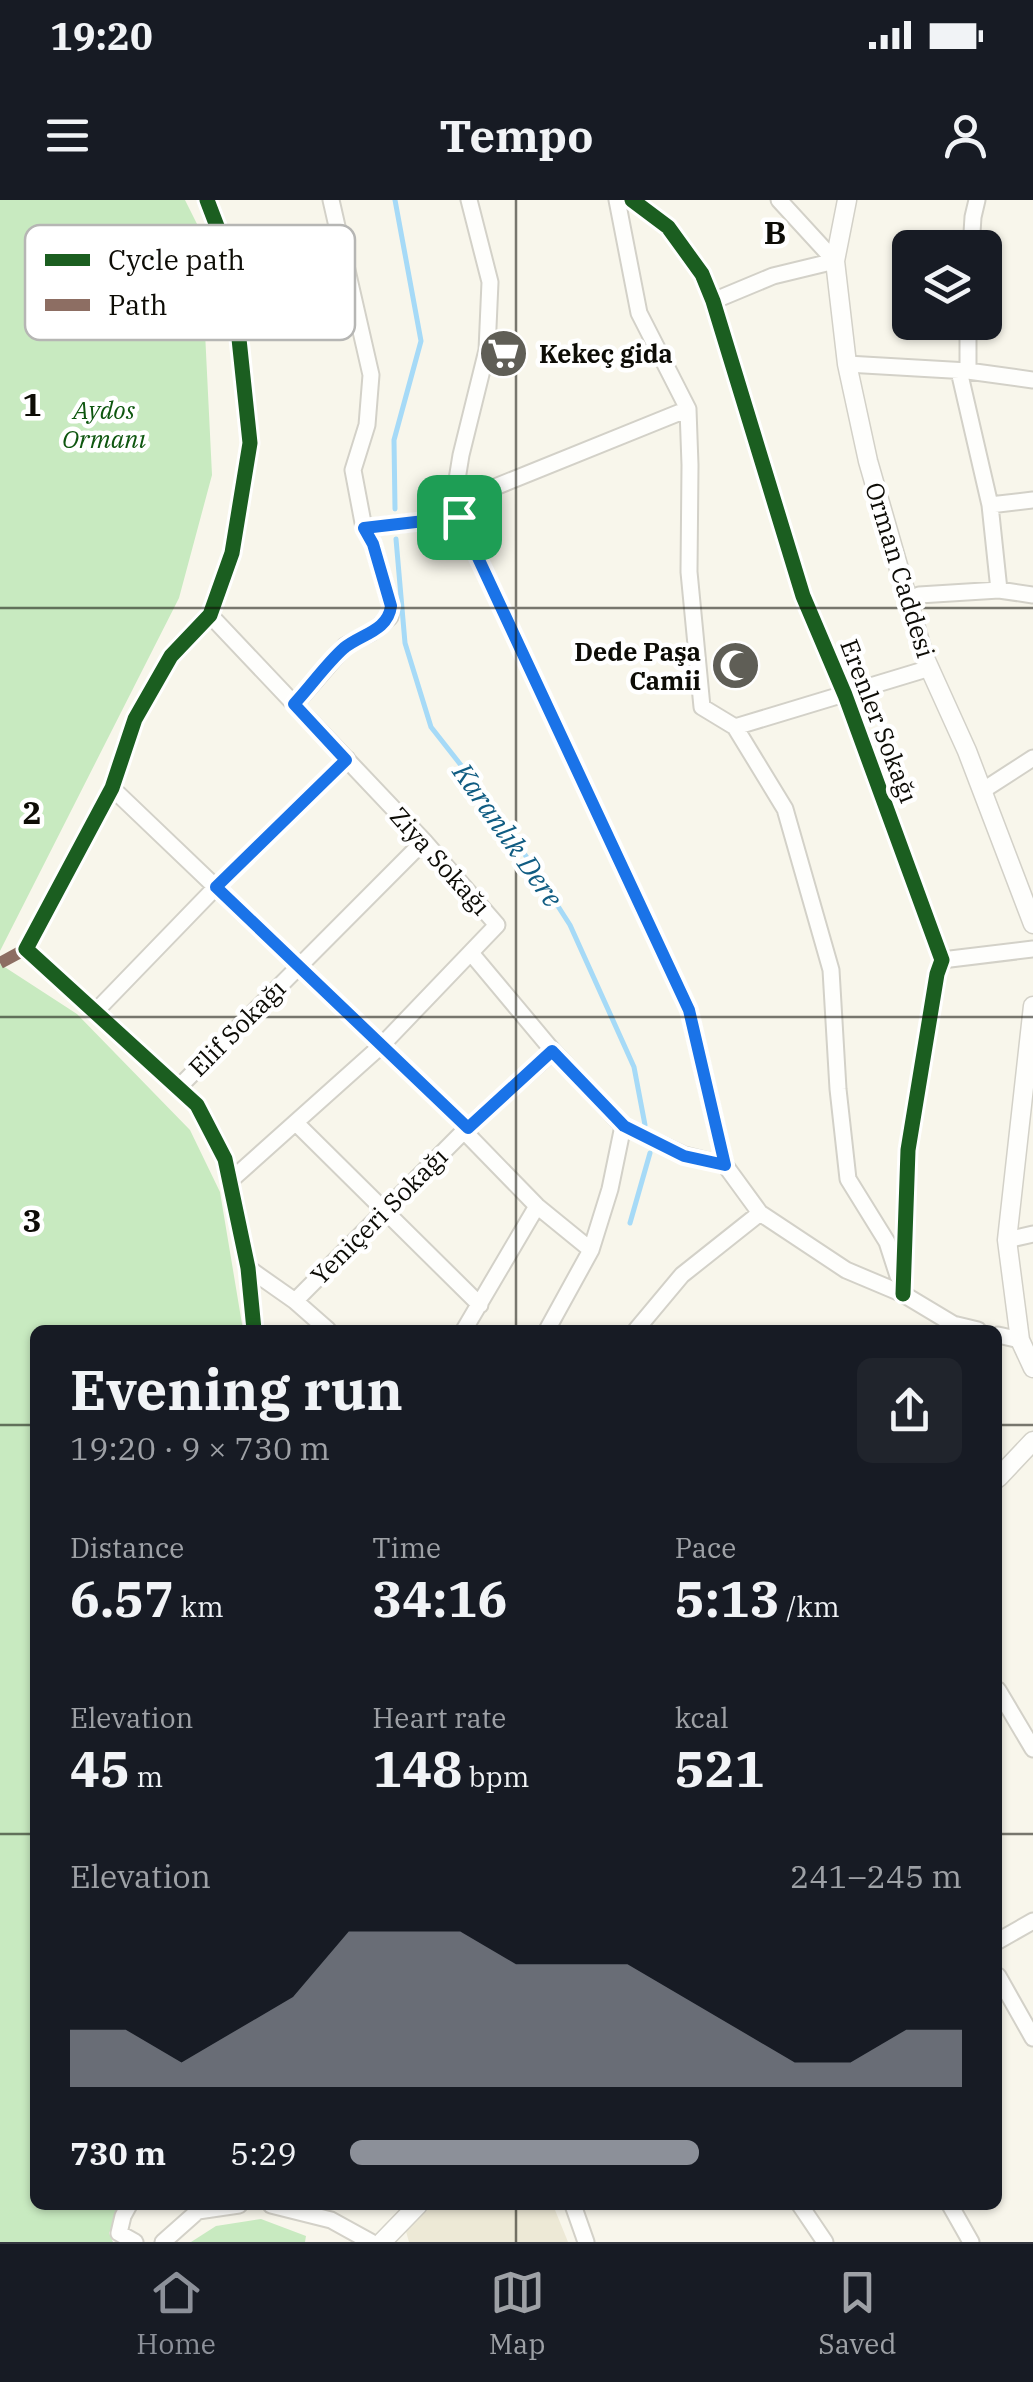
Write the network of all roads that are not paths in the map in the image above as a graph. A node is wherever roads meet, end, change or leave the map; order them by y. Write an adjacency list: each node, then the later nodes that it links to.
1 (207, 200): 9 (street)
2 (330, 200): 10 (street)
3 (470, 200): 23 (street)
4 (617, 200): 20 (street)
5 (632, 200): 13 (street, Erenler Sokağı)
6 (778, 200): 12 (street)
7 (846, 200): 12 (street, Orman Caddesi)
8 (977, 200): 11 (street)
9 (216, 225)
10 (336, 225)
11 (973, 230)
12 (835, 261): 13 (street); 17 (street, Orman Caddesi)
13 (713, 301): 30 (street, Erenler Sokağı)
14 (355, 305): 24 (street)
15 (239, 340): 28 (street)
16 (967, 340): 18 (street)
17 (847, 364): 18 (street); 27 (street, Orman Caddesi)
18 (964, 371): 19 (street); 22 (street)
19 (1033, 380)
20 (688, 409): 23 (street); 32 (street)
21 (1033, 500): 22 (street)
22 (990, 505): 25 (street)
23 (456, 510): 24 (street); 52 (street)
24 (364, 528): 31 (street)
25 (1000, 590): 26 (street); 27 (street)
26 (1033, 595)
27 (908, 602): 29 (street, Orman Caddesi)
28 (210, 615): 31 (street, Ziya Sokağı); 35 (street)
29 (930, 668): 30 (street); 36 (street, Orman Caddesi)
30 (845, 695): 32 (street); 42 (street, Erenler Sokağı)
31 (294, 704): 34 (street, Ziya Sokağı)
32 (735, 727): 61 (street)
33 (1033, 758): 36 (street)
34 (346, 760): 37 (street, Ziya Sokağı); 38 (street)
35 (112, 788): 38 (street); 45 (street)
36 (982, 791): 39 (street, Orman Caddesi)
37 (424, 841): 41 (street, Ziya Sokağı); 43 (street, Elif Sokağı)
38 (216, 887): 43 (street); 45 (street)
39 (1032, 917)
40 (1033, 949): 42 (street)
41 (471, 953): 46 (street, Ziya Sokağı); 47 (street)
42 (942, 960): 61 (street)
43 (298, 966): 46 (street); 48 (street, Elif Sokağı)
44 (1033, 1006): 58 (street)
45 (96, 1011): 48 (street)
46 (382, 1044): 49 (street, Ziya Sokağı); 51 (street)
47 (552, 1051): 50 (street); 51 (street, Yeniçeri Sokağı)
48 (178, 1088): 53 (street)
49 (296, 1124): 53 (street, Ziya Sokağı); 55 (street)
50 (624, 1126): 52 (street); 59 (street)
51 (466, 1130): 54 (street); 55 (street, Yeniçeri Sokağı)
52 (725, 1165): 56 (street)
53 (230, 1182): 60 (street)
54 (537, 1206): 59 (street); 63 (street)
55 (386, 1211): 62 (street, Yeniçeri Sokağı); 63 (street)
56 (760, 1213): 61 (street); 68 (street)
57 (1033, 1234): 58 (street)
58 (1007, 1240): 71 (street)
59 (591, 1250): 67 (street)
60 (248, 1268): 62 (street); 64 (street)
61 (903, 1294): 69 (street)
62 (295, 1302): 65 (street)
63 (480, 1305): 66 (street)
64 (254, 1325)
65 (322, 1325)
66 (467, 1325)
67 (550, 1325)
68 (640, 1325)
69 (945, 1325)
70 (1002, 1336): 71 (street)
71 (1020, 1340): 72 (street)
72 (1033, 1368)
73 (1033, 1441): 74 (street)
74 (1002, 1474)
75 (1002, 1697): 76 (street)
76 (1033, 1749)
77 (1033, 1921): 78 (street)
78 (1002, 1939)
79 (1002, 1983): 80 (street)
80 (1033, 2038)
81 (126, 2210): 88 (street)
82 (204, 2210): 89 (street)
83 (291, 2210): 90 (street)
84 (413, 2210): 91 (street)
85 (574, 2210): 92 (street)
86 (803, 2210): 93 (street)
87 (953, 2210): 94 (street)
88 (135, 2242)
89 (163, 2242)
90 (371, 2242)
91 (382, 2242)
92 (586, 2242)
93 (825, 2242)
94 (972, 2242)

